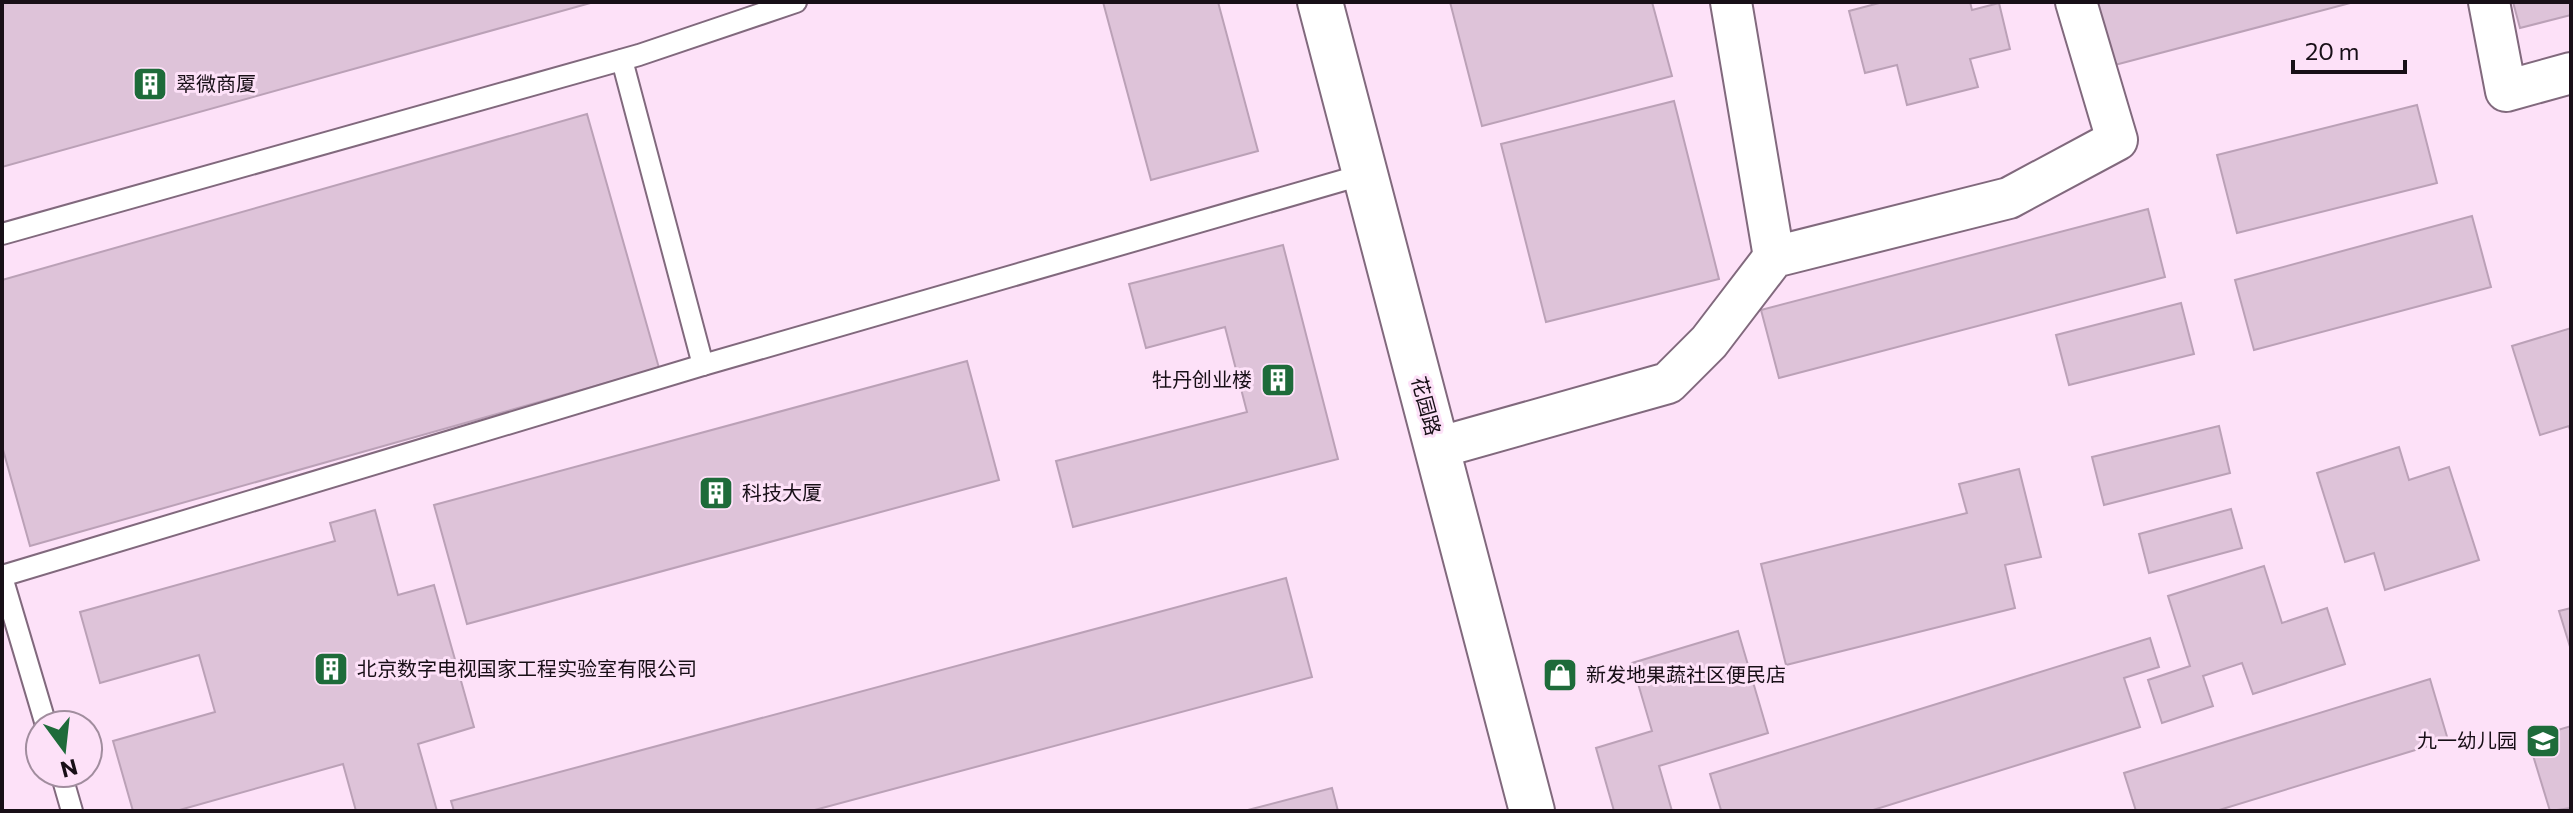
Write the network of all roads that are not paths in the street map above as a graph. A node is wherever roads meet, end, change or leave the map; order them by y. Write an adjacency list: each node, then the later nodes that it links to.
1 (796, 2): 6 (lane)
2 (1320, 2): 8 (street, 花园路)
3 (1731, 2): 10 (street)
4 (2076, 2): 10 (street)
5 (2489, 2): 7 (street)
6 (622, 60): 9 (lane); 11 (lane)
7 (2571, 73)
8 (1365, 174): 11 (lane); 12 (street, 花园路)
9 (2, 234)
10 (1774, 257): 12 (street)
11 (703, 365): 13 (lane)
12 (1437, 448): 17 (street, 花园路)
13 (2, 576): 14 (lane)
14 (41, 709)
15 (66, 789): 16 (lane)
16 (72, 811)
17 (1532, 811)

